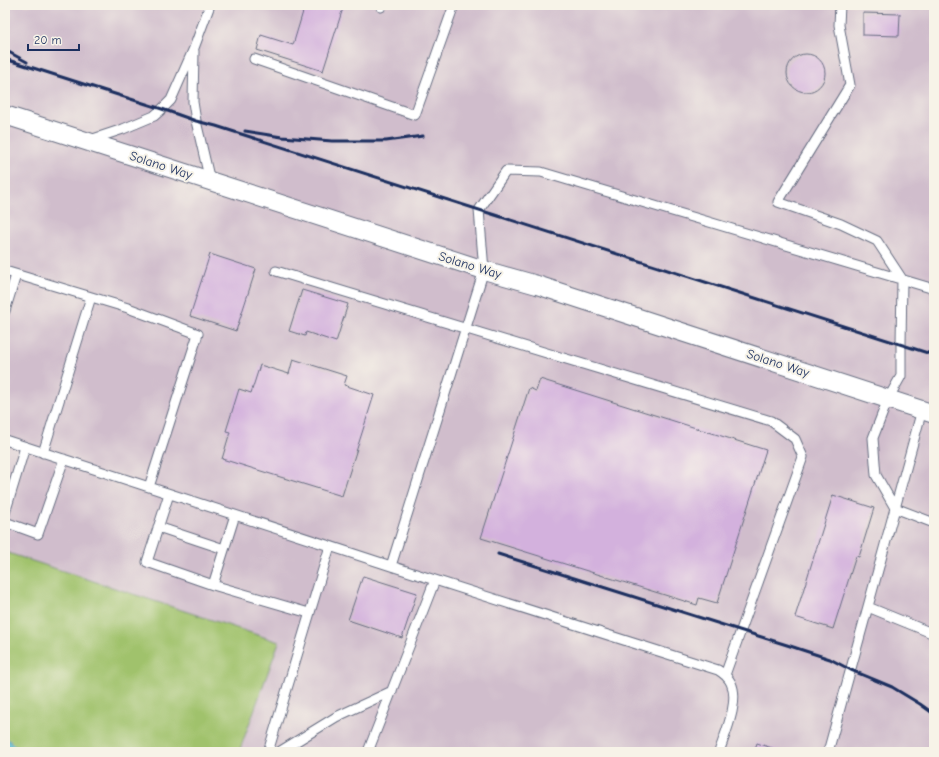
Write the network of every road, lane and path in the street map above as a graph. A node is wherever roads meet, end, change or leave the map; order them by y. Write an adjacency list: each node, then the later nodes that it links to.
1 (210, 5): 4 (lane)
2 (454, 5): 5 (lane)
3 (840, 5): 13 (lane)
4 (194, 48): 7 (lane); 8 (lane)
5 (254, 59)
6 (5, 115): 7 (street, Solano Way)
7 (86, 141): 8 (street, Solano Way)
8 (210, 181): 9 (street, Solano Way)
9 (484, 270): 13 (lane); 17 (lane); 18 (street, Solano Way)
10 (5, 271): 12 (lane)
11 (276, 271): 17 (lane)
12 (16, 275): 15 (lane); 16 (lane)
13 (902, 279): 14 (lane); 18 (lane)
14 (934, 289)
15 (91, 297): 22 (lane); 24 (lane)
16 (5, 311)
17 (464, 329): 34 (lane); 40 (lane)
18 (888, 399): 19 (street, Solano Way); 26 (lane)
19 (928, 412): 26 (lane)
20 (5, 440): 21 (lane)
21 (26, 447): 22 (lane); 27 (lane)
22 (43, 452): 23 (lane)
23 (64, 459): 24 (lane); 29 (lane)
24 (149, 487): 25 (lane)
25 (169, 494): 28 (lane); 31 (lane)
26 (895, 508): 30 (lane); 37 (lane)
27 (5, 513)
28 (235, 515): 32 (lane); 33 (lane)
29 (5, 522)
30 (934, 523)
31 (158, 527): 33 (lane); 36 (lane)
32 (330, 546): 34 (lane); 38 (lane)
33 (224, 549): 36 (lane)
34 (390, 566): 35 (lane)
35 (436, 580): 40 (lane); 41 (lane)
36 (213, 585): 38 (lane)
37 (868, 607): 39 (lane); 46 (lane)
38 (310, 613): 42 (lane)
39 (934, 634)
40 (725, 675): 45 (lane)
41 (392, 691): 43 (lane); 44 (lane)
42 (268, 752)
43 (279, 752)
44 (374, 752)
45 (719, 752)
46 (828, 752)

